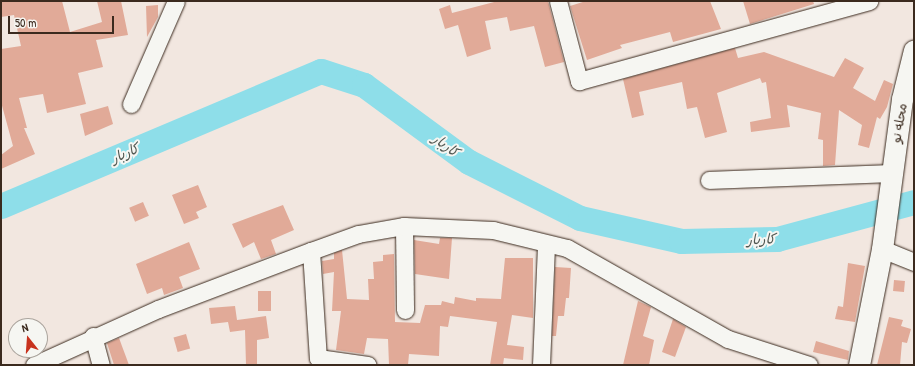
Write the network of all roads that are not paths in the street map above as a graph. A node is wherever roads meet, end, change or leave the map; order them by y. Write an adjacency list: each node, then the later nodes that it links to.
1 (176, 1): 5 (street)
2 (558, 1): 3 (street)
3 (869, 1)
4 (914, 50): 6 (street, محله نو)
5 (131, 104)
6 (890, 173): 7 (street); 10 (street, محله نو)
7 (709, 180)
8 (404, 226): 9 (street); 11 (street); 13 (street)
9 (546, 244): 18 (street); 19 (street)
10 (882, 246): 12 (street); 20 (street, محله نو)
11 (311, 251): 14 (street); 17 (street)
12 (914, 262)
13 (405, 310)
14 (93, 336): 15 (street); 16 (street)
15 (34, 365)
16 (101, 365)
17 (368, 365)
18 (541, 365)
19 (810, 365)
20 (859, 365)

